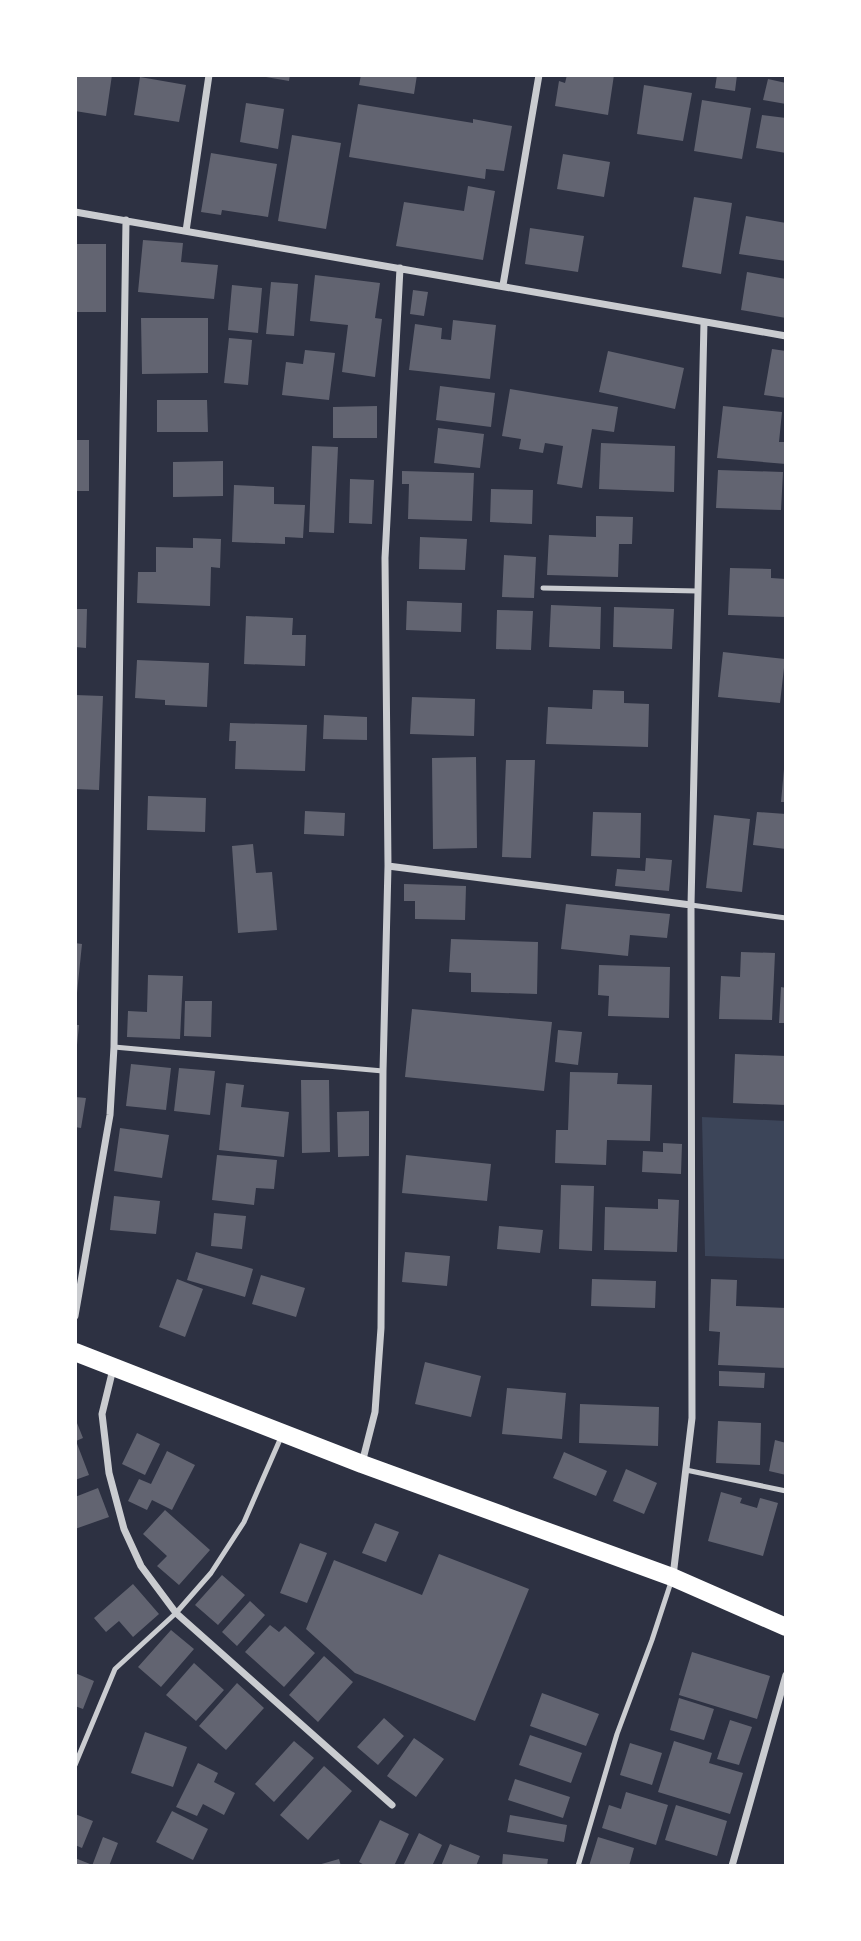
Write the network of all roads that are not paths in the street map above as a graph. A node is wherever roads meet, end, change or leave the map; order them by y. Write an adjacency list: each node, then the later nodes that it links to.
1 (209, 75): 5 (street)
2 (539, 75): 7 (street)
3 (75, 212): 4 (street)
4 (125, 220): 5 (street); 15 (street)
5 (186, 231): 6 (street)
6 (400, 268): 7 (street); 12 (street)
7 (503, 285): 8 (street)
8 (704, 323): 9 (street); 11 (street)
9 (786, 336)
10 (543, 588): 11 (lane)
11 (698, 591): 13 (street)
12 (388, 866): 13 (street); 16 (street)
13 (691, 905): 14 (lane); 22 (street)
14 (786, 918)
15 (114, 1047): 16 (lane); 17 (street)
16 (383, 1071): 21 (street)
17 (75, 1316)
18 (75, 1352): 19 (main road)
19 (114, 1365): 20 (main road); 25 (street)
20 (283, 1432): 21 (main road); 25 (lane)
21 (362, 1464): 24 (main road)
22 (686, 1470): 23 (lane); 24 (street)
23 (786, 1491)
24 (672, 1577): 26 (main road); 30 (lane)
25 (176, 1613): 28 (lane); 29 (street)
26 (786, 1627)
27 (786, 1675): 31 (street)
28 (75, 1765)
29 (392, 1805)
30 (578, 1866)
31 (732, 1866)

